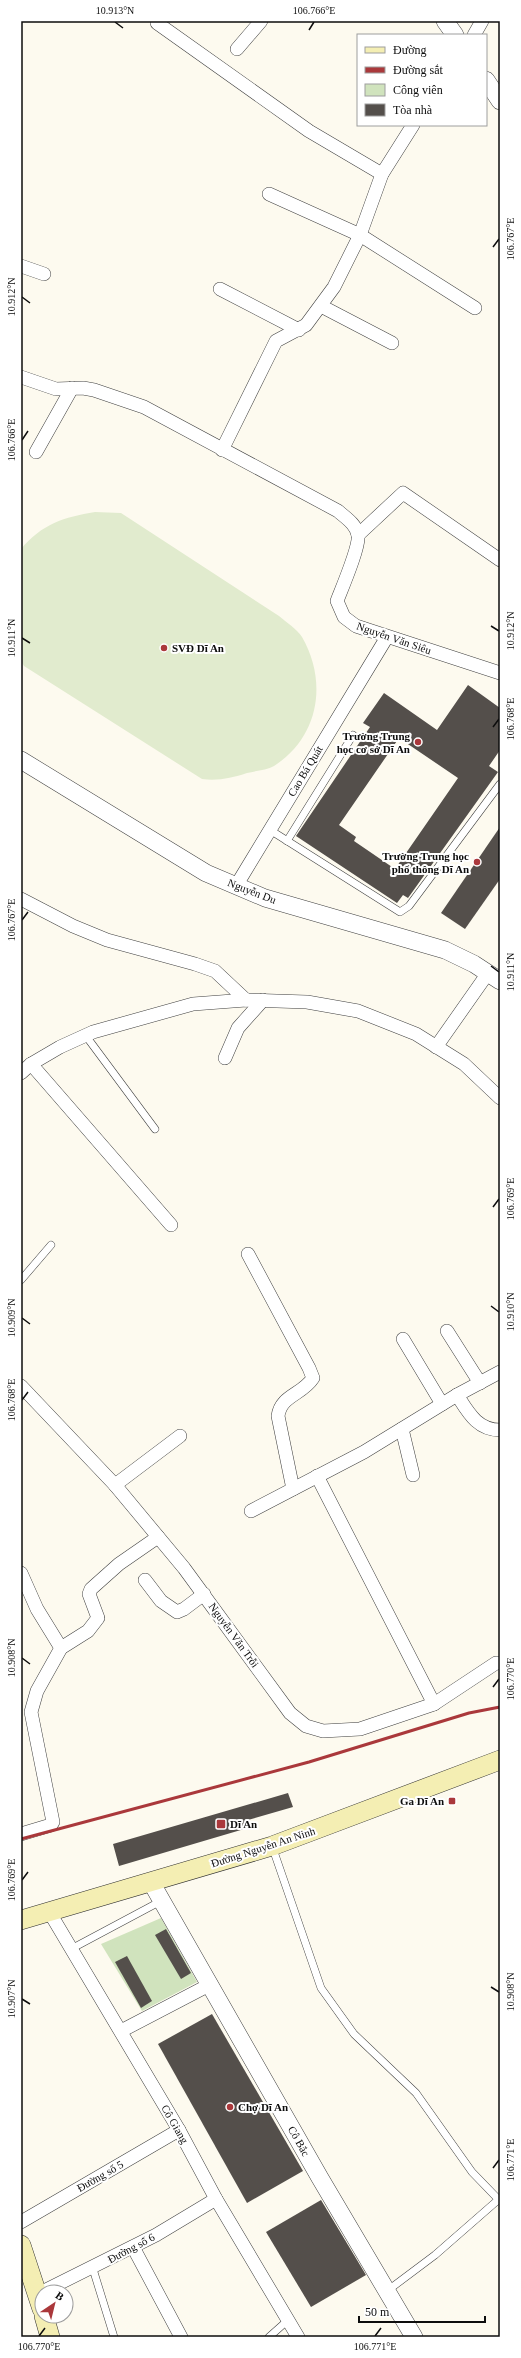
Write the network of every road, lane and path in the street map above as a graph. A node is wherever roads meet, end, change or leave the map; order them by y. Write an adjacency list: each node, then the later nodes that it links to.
1 (260, 21): 7 (street)
2 (445, 21): 5 (street)
3 (482, 21): 6 (street)
4 (157, 23): 11 (street)
5 (454, 34)
6 (475, 34)
7 (237, 50)
8 (487, 82): 9 (street)
9 (500, 101)
10 (412, 126): 11 (street)
11 (382, 174): 13 (street)
12 (269, 194): 13 (street)
13 (360, 235): 17 (street); 18 (street)
14 (21, 266): 15 (street)
15 (44, 274)
16 (220, 289): 19 (street)
17 (320, 306): 19 (street); 20 (street)
18 (475, 308)
19 (299, 330): 23 (street)
20 (392, 343)
21 (21, 377): 22 (street)
22 (72, 388): 23 (street); 24 (street)
23 (222, 450): 25 (street)
24 (36, 452)
25 (358, 535): 26 (street); 27 (street, Nguyễn Văn Siêu)
26 (500, 560)
27 (387, 637): 28 (street, Nguyễn Văn Siêu); 32 (street, Cao Bá Quát)
28 (500, 673)
29 (353, 735): 33 (lane)
30 (21, 760): 34 (street, Nguyễn Du)
31 (500, 784): 33 (lane)
32 (270, 830): 33 (lane); 34 (street, Cao Bá Quát)
33 (287, 841)
34 (236, 886): 36 (street, Nguyễn Du)
35 (21, 899): 37 (street)
36 (494, 977): 40 (street)
37 (246, 1000): 38 (street); 39 (street)
38 (263, 1000): 40 (street); 41 (street)
39 (86, 1036): 42 (street); 45 (lane)
40 (436, 1047): 44 (street)
41 (225, 1058)
42 (31, 1064): 43 (street); 46 (street)
43 (21, 1073)
44 (500, 1098)
45 (155, 1129)
46 (171, 1225)
47 (51, 1245): 49 (lane)
48 (248, 1254): 63 (street)
49 (21, 1280)
50 (447, 1331): 53 (street)
51 (403, 1339): 56 (street)
52 (500, 1372): 53 (street)
53 (480, 1382): 55 (street)
54 (21, 1386): 62 (street, Nguyễn Văn Trỗi)
55 (457, 1395): 56 (street); 58 (street)
56 (442, 1404): 57 (street)
57 (402, 1429): 60 (street); 61 (street)
58 (500, 1430)
59 (180, 1436): 62 (street)
60 (413, 1475)
61 (317, 1476): 63 (street); 71 (street)
62 (115, 1485): 65 (street, Nguyễn Văn Trỗi)
63 (293, 1489): 64 (street)
64 (251, 1511)
65 (158, 1537): 68 (street, Nguyễn Văn Trỗi); 69 (street)
66 (21, 1573): 69 (street)
67 (145, 1580): 68 (street)
68 (204, 1594): 71 (street, Nguyễn Văn Trỗi)
69 (61, 1648): 73 (street)
70 (499, 1662): 71 (street, Nguyễn Văn Trỗi)
71 (434, 1704)
72 (500, 1760): 74 (main road, Đường Nguyễn An Ninh)
73 (21, 1834)
74 (272, 1846): 75 (main road, Đường Nguyễn An Ninh); 84 (lane)
75 (151, 1882): 76 (street, Cô Bắc); 77 (main road, Đường Nguyễn An Ninh)
76 (162, 1901): 79 (lane); 80 (street, Cô Bắc)
77 (50, 1913): 78 (main road, Đường Nguyễn An Ninh); 79 (street, Cô Giang)
78 (21, 1920)
79 (71, 1948): 81 (street, Cô Giang)
80 (211, 1984): 81 (street); 91 (street, Cô Bắc)
81 (121, 2031): 82 (street, Cô Giang)
82 (179, 2130): 83 (street, Cô Giang); 85 (street, Đường số 5)
83 (216, 2199): 87 (street, Đường số 6); 92 (street, Cô Giang)
84 (499, 2201): 91 (lane)
85 (21, 2222)
86 (21, 2245): 89 (main road)
87 (133, 2247): 88 (street, Đường số 6); 96 (street)
88 (93, 2269): 90 (street, Đường số 6); 95 (lane)
89 (36, 2284)
90 (65, 2284)
91 (387, 2291): 99 (street, Cô Bắc)
92 (287, 2321): 97 (lane); 98 (street, Cô Giang)
93 (46, 2324): 94 (main road)
94 (50, 2337)
95 (114, 2337)
96 (182, 2337)
97 (269, 2337)
98 (298, 2337)
99 (414, 2337)

